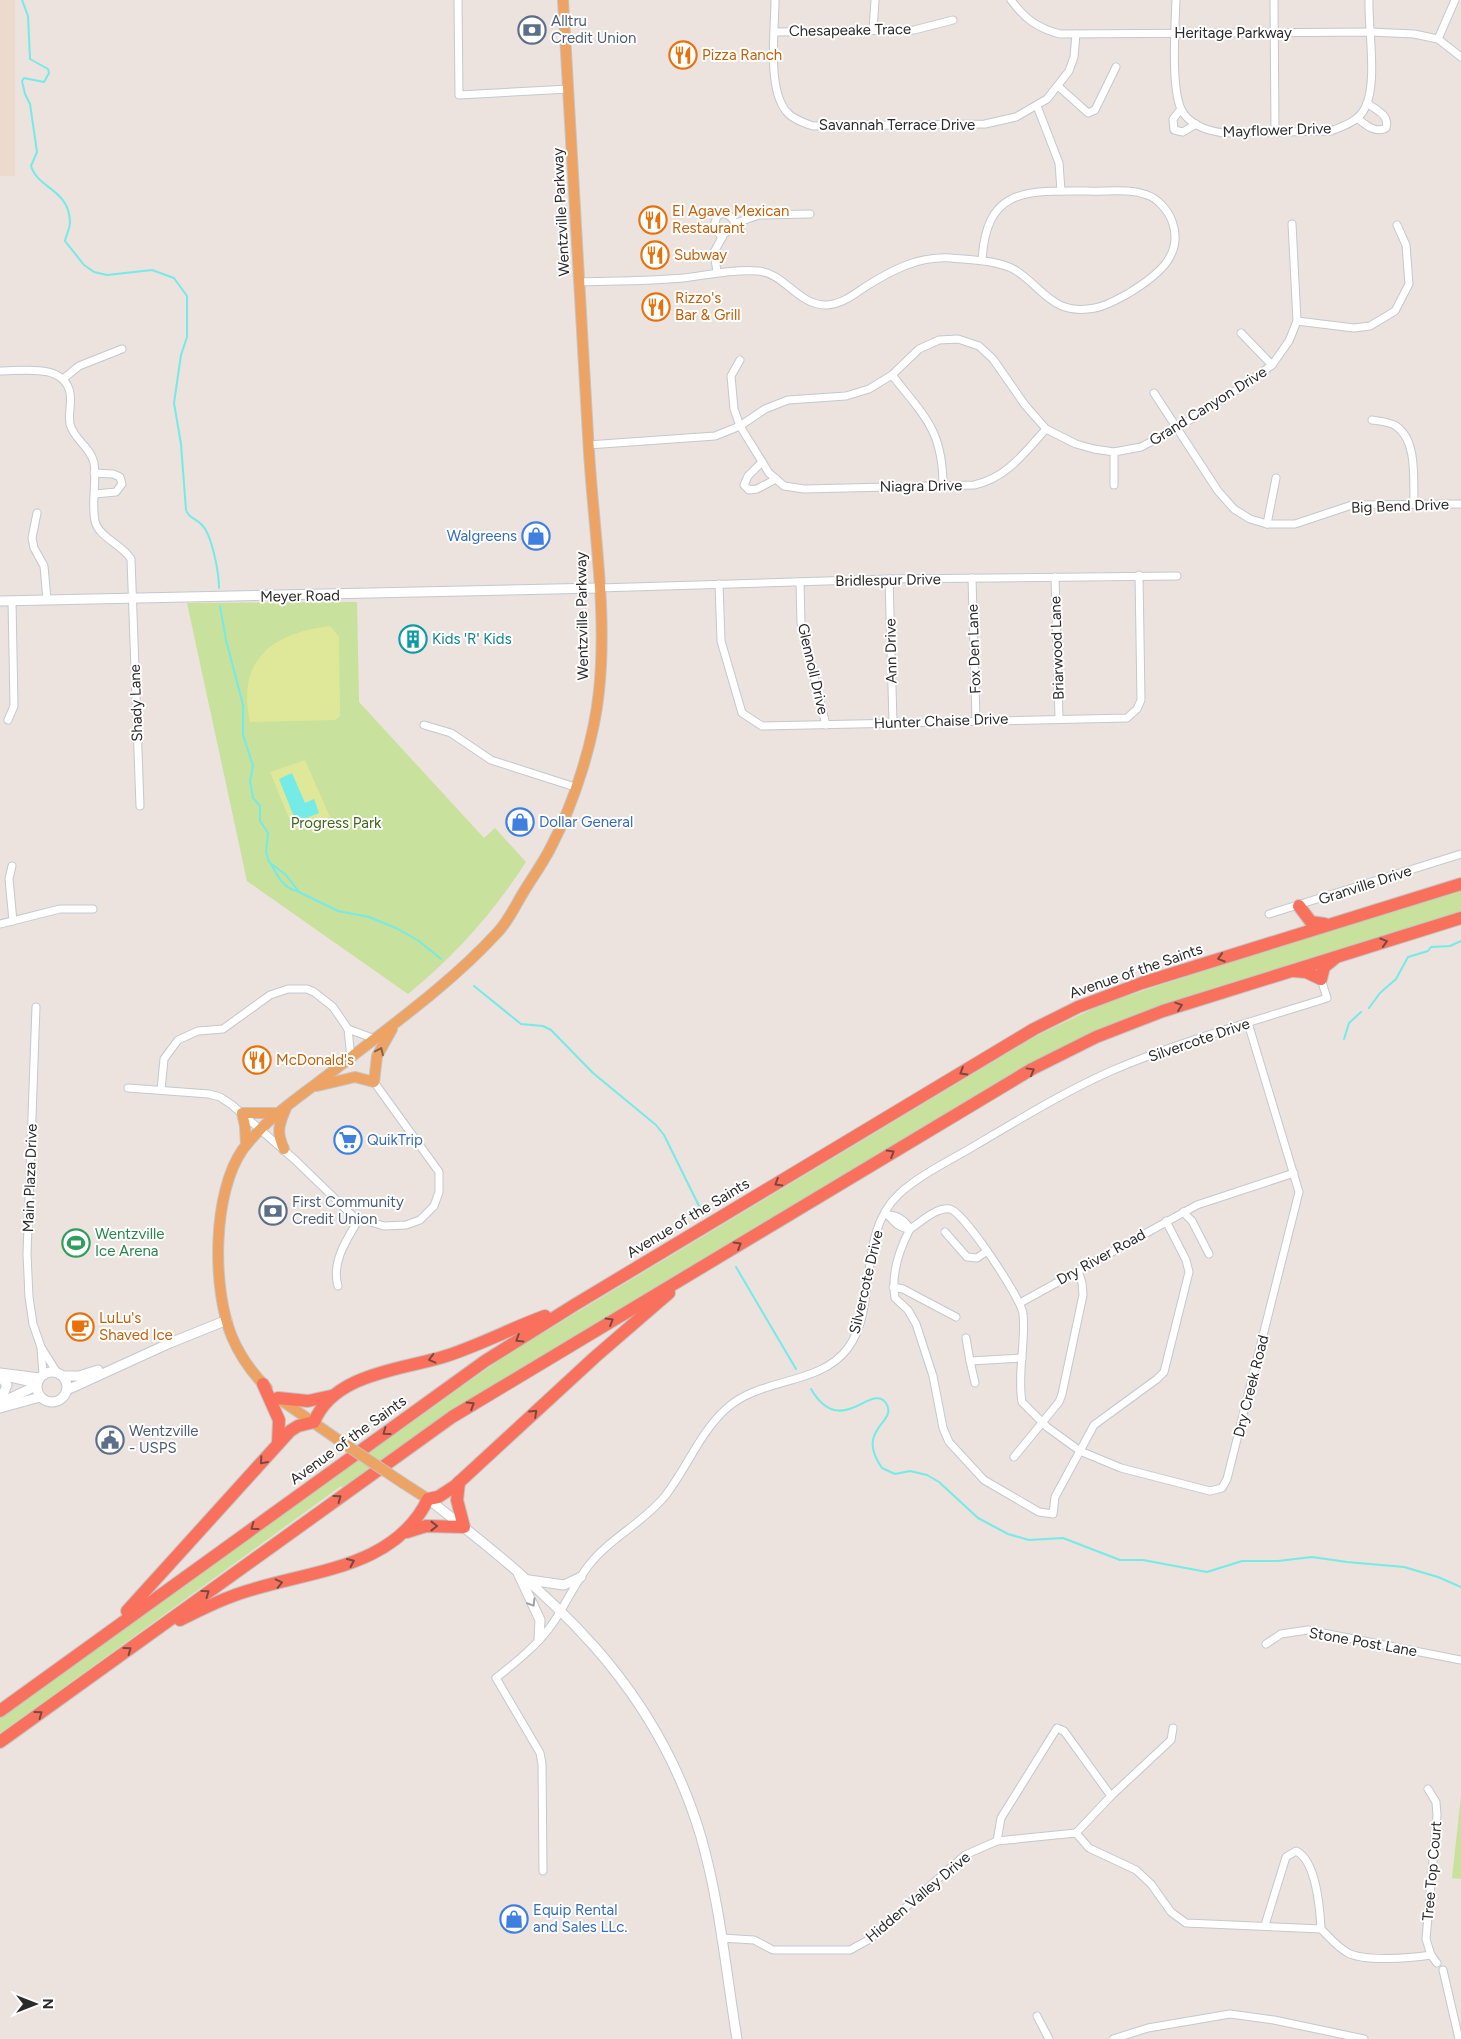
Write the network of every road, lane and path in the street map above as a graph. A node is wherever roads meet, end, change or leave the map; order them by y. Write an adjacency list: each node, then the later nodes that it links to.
1 (458, 0): 21 (street)
2 (563, 0): 21 (main road, Wentzville Parkway)
3 (775, 0): 12 (street, Savannah Terrace Drive)
4 (875, 0): 11 (street)
5 (1011, 0): 15 (street, Heritage Parkway)
6 (1176, 0): 16 (street, Mayflower Drive)
7 (1274, 0): 14 (street)
8 (1369, 0): 13 (street, Mayflower Drive)
9 (1455, 0): 17 (street)
10 (953, 20): 11 (street, Chesapeake Trace)
11 (872, 30): 12 (street, Chesapeake Trace)
12 (775, 32): 23 (street, Savannah Terrace Drive)
13 (1370, 32): 14 (street, Heritage Parkway); 17 (street, Heritage Parkway); 22 (street, Mayflower Drive)
14 (1273, 33): 16 (street, Heritage Parkway); 27 (street)
15 (1076, 34): 16 (street, Heritage Parkway); 20 (street, Savannah Terrace Drive)
16 (1175, 34): 24 (street, Mayflower Drive)
17 (1438, 39): 18 (street, Heritage Parkway)
18 (1461, 57)
19 (1116, 66): 20 (street)
20 (1058, 86): 23 (street, Savannah Terrace Drive)
21 (568, 89): 36 (main road, Wentzville Parkway)
22 (1367, 103): 25 (street, Mayflower Drive); 25 (street)
23 (1037, 106): 28 (street)
24 (1182, 109): 26 (street, Mayflower Drive); 26 (street)
25 (1356, 118): 27 (street, Mayflower Drive)
26 (1196, 124): 27 (street, Mayflower Drive)
27 (1275, 132)
28 (1060, 191): 34 (street); 34 (street)
29 (810, 214): 30 (street)
30 (736, 224): 33 (street); 33 (street)
31 (1292, 224): 37 (street, Grand Canyon Drive)
32 (1397, 225): 37 (street)
33 (722, 238): 35 (street)
34 (982, 261): 35 (street)
35 (717, 272): 36 (street)
36 (581, 282): 50 (main road, Wentzville Parkway)
37 (1296, 321): 41 (street, Grand Canyon Drive)
38 (1241, 333): 41 (street)
39 (122, 349): 44 (street)
40 (740, 360): 47 (street, Niagra Drive)
41 (1272, 365): 48 (street, Grand Canyon Drive)
42 (0, 371): 44 (street)
43 (892, 375): 47 (street, Grand Canyon Drive); 49 (street, Grand Canyon Drive); 57 (street)
44 (63, 379): 53 (street, Shady Lane)
45 (1154, 393): 48 (street, Big Bend Drive)
46 (1372, 420): 59 (street)
47 (740, 426): 50 (street, Grand Canyon Drive); 52 (street, Niagra Drive)
48 (1178, 428): 51 (street, Grand Canyon Drive); 62 (street, Big Bend Drive)
49 (1046, 429): 51 (street, Grand Canyon Drive); 57 (street, Niagra Drive)
50 (588, 445): 70 (main road, Wentzville Parkway)
51 (1114, 452): 56 (street)
52 (762, 462): 55 (street, Niagra Drive); 55 (street)
53 (94, 473): 58 (street, Shady Lane); 58 (street)
54 (1276, 478): 62 (street)
55 (776, 479): 57 (street, Niagra Drive)
56 (1114, 484)
57 (943, 486)
58 (95, 494): 71 (street, Shady Lane)
59 (1414, 504): 60 (street, Big Bend Drive); 62 (street, Big Bend Drive)
60 (1461, 504)
61 (37, 513): 72 (street)
62 (1267, 524)
63 (1139, 576): 64 (street, Bridlespur Drive); 65 (street, Bridlespur Drive); 75 (street, Hunter Chaise Drive)
64 (1178, 576)
65 (1055, 577): 66 (street, Bridlespur Drive); 75 (street, Briarwood Lane)
66 (972, 578): 67 (street, Bridlespur Drive); 77 (street, Fox Den Lane)
67 (889, 580): 68 (street, Bridlespur Drive); 78 (street, Ann Drive)
68 (800, 582): 69 (street, Bridlespur Drive); 80 (street, Glennoll Drive)
69 (720, 584): 70 (street, Bridlespur Drive); 80 (street, Hunter Chaise Drive)
70 (599, 588): 71 (main road, Meyer Road); 81 (main road, Wentzville Parkway)
71 (132, 599): 72 (main road, Meyer Road); 82 (street, Shady Lane)
72 (47, 600): 74 (main road, Meyer Road)
73 (0, 601): 74 (main road, Meyer Road)
74 (12, 601): 76 (street)
75 (1059, 718): 77 (street, Hunter Chaise Drive)
76 (8, 720)
77 (976, 720): 78 (street, Hunter Chaise Drive)
78 (893, 723): 80 (street, Hunter Chaise Drive)
79 (424, 724): 81 (street)
80 (826, 725)
81 (576, 787): 99 (main road, Wentzville Parkway)
82 (140, 806)
83 (1461, 854): 86 (street, Granville Drive)
84 (12, 866): 90 (street)
85 (1461, 884): 92 (highway, Avenue of the Saints)
86 (1299, 906): 88 (street, Granville Drive); 92 (highway); 93 (highway)
87 (93, 909): 90 (street)
88 (1269, 914)
89 (1461, 918): 94 (highway, one-way to 89)
90 (13, 921): 91 (street)
91 (0, 924)
92 (1329, 924): 93 (highway, Avenue of the Saints)
93 (1283, 939): 126 (highway, Avenue of the Saints, one-way to 126)
94 (1338, 956): 95 (highway); 96 (highway)
95 (1290, 971): 96 (highway); 121 (highway, one-way to 95)
96 (1321, 979): 98 (street, Silvercote Drive)
97 (36, 1007): 130 (street, Main Plaza Drive)
98 (1248, 1023): 112 (street, Dry Creek Road); 114 (street, Silvercote Drive)
99 (395, 1024): 101 (main road, Wentzville Parkway); 103 (main road, one-way to 99)
100 (348, 1029): 101 (street); 102 (street); 106 (street)
101 (375, 1039): 102 (main road, Wentzville Parkway)
102 (351, 1058): 104 (main road, Wentzville Parkway)
103 (374, 1082): 104 (main road); 115 (street)
104 (314, 1087): 107 (main road, Wentzville Parkway)
105 (128, 1088): 106 (street)
106 (160, 1090): 108 (street)
107 (283, 1110): 108 (main road); 109 (main road, Wentzville Parkway); 111 (main road)
108 (242, 1113): 109 (street); 110 (main road)
109 (261, 1129): 110 (main road, Wentzville Parkway); 111 (street)
110 (246, 1145): 128 (main road, Wentzville Parkway)
111 (284, 1149): 115 (street)
112 (1294, 1173): 113 (street, Dry River Road); 148 (street, Dry Creek Road)
113 (1183, 1212): 116 (street, Dry River Road); 120 (street)
114 (886, 1214): 117 (street); 155 (street, Silvercote Drive)
115 (359, 1219): 123 (street)
116 (1166, 1221): 122 (street, Dry River Road); 148 (street)
117 (910, 1229): 119 (street, Dry Creek Road); 124 (street)
118 (944, 1232): 119 (street)
119 (987, 1251): 125 (street, Dry Creek Road)
120 (1209, 1254)
121 (696, 1270): 150 (highway, one-way to 121); 158 (highway, one-way to 121)
122 (1078, 1270): 125 (street, Dry River Road); 146 (street)
123 (338, 1286)
124 (893, 1287): 127 (street); 148 (street)
125 (1020, 1303): 132 (street, Dry Creek Road)
126 (576, 1304): 141 (highway, one-way to 141); 159 (highway, Avenue of the Saints, one-way to 159)
127 (956, 1317)
128 (227, 1320): 131 (main road); 138 (main road, Wentzville Parkway)
129 (966, 1338): 133 (street)
130 (41, 1348): 134 (street, Main Plaza Drive); 136 (street, Main Plaza Drive)
131 (148, 1353): 134 (main road); 139 (main road)
132 (1022, 1358): 133 (street); 146 (street, Dry Creek Road)
133 (970, 1361): 137 (street)
134 (59, 1374): 136 (main road); 139 (main road)
135 (0, 1375): 136 (street); 143 (main road)
136 (39, 1380): 140 (main road); 143 (main road)
137 (974, 1383)
138 (263, 1384): 142 (main road, Wentzville Parkway); 147 (highway)
139 (67, 1390): 140 (main road)
140 (40, 1396): 144 (main road)
141 (334, 1396): 142 (highway); 145 (highway)
142 (278, 1398): 145 (main road, Wentzville Parkway)
143 (0, 1402)
144 (0, 1408)
145 (314, 1422): 147 (highway); 151 (main road, Wentzville Parkway, bridge)
146 (1041, 1422): 148 (street, Dry Creek Road); 149 (street)
147 (278, 1444): 159 (highway, one-way to 159)
148 (1080, 1451)
149 (1014, 1457)
150 (459, 1482): 151 (highway); 152 (highway)
151 (428, 1499): 152 (main road); 153 (highway)
152 (464, 1527): 153 (highway, one-way to 152); 154 (main road)
153 (404, 1533): 158 (highway, one-way to 153)
154 (516, 1568): 156 (main road); 160 (main road, one-way to 160)
155 (581, 1577): 156 (main road); 157 (street, Silvercote Drive)
156 (529, 1580): 157 (main road)
157 (560, 1610): 160 (street, Silvercote Drive); 173 (main road)
158 (152, 1632): 165 (highway, one-way to 158)
159 (100, 1639): 163 (highway, Avenue of the Saints)
160 (539, 1639): 170 (street, Silvercote Drive)
161 (1266, 1644): 162 (street, Stone Post Lane)
162 (1461, 1660)
163 (0, 1711)
164 (1173, 1728): 167 (street)
165 (0, 1742)
166 (1428, 1790): 174 (street, Tree Top Court)
167 (1111, 1796): 168 (street); 169 (street)
168 (1076, 1833): 169 (street, Hidden Valley Drive); 171 (street)
169 (996, 1841): 173 (street, Hidden Valley Drive)
170 (542, 1871)
171 (1265, 1925): 172 (street); 172 (street)
172 (1321, 1929): 174 (street)
173 (721, 1938): 178 (main road)
174 (1431, 1954): 175 (street)
175 (1437, 1962)
176 (1443, 1970): 182 (street)
177 (1037, 2016): 179 (street)
178 (737, 2039)
179 (1049, 2039)
180 (1113, 2039): 181 (street)
181 (1364, 2039)
182 (1460, 2039)

